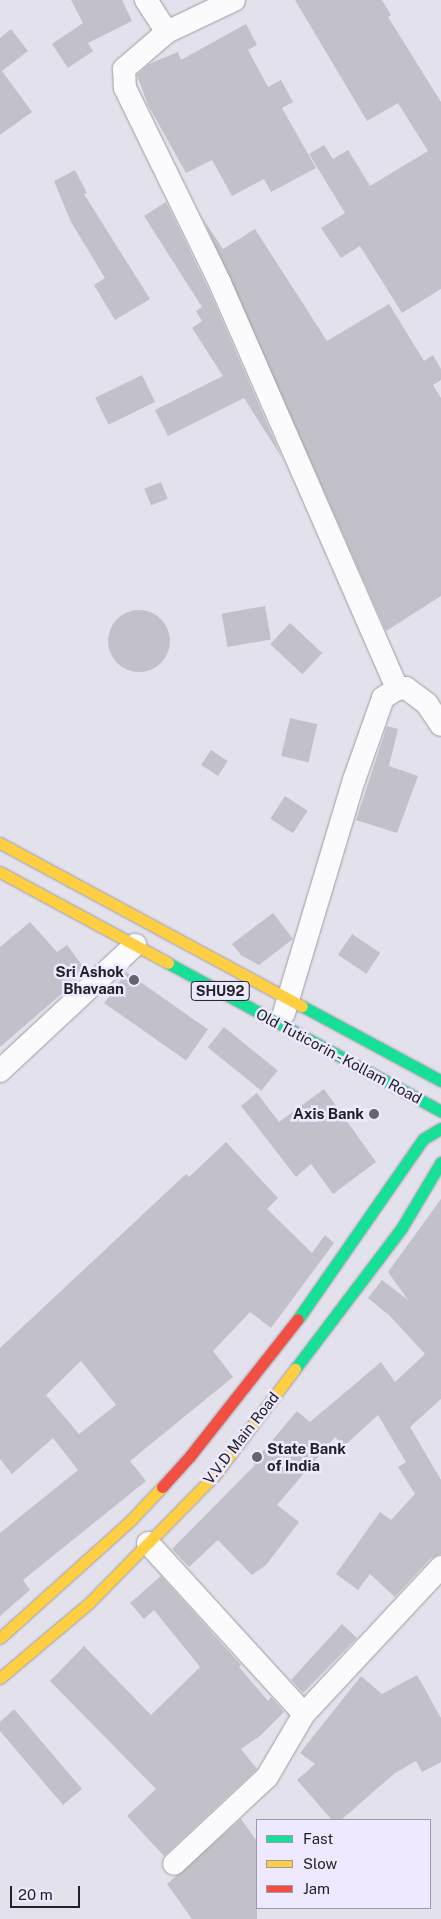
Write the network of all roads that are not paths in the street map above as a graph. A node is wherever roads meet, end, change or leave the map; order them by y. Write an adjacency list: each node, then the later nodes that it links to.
1 (146, 0): 3 (street)
2 (234, 0): 3 (street)
3 (167, 32): 4 (street)
4 (397, 689): 5 (street); 9 (street)
5 (441, 725)
6 (0, 843): 9 (main road)
7 (0, 872): 8 (main road, Old Tuticorin - Kollam Road / SHU92)
8 (135, 945): 10 (main road, Old Tuticorin - Kollam Road / SHU92); 11 (street)
9 (288, 998): 10 (street); 12 (main road)
10 (281, 1024): 13 (main road, Old Tuticorin - Kollam Road / SHU92)
11 (0, 1071)
12 (441, 1081)
13 (441, 1111)
14 (441, 1128): 16 (main road, V.V.D Main Road)
15 (441, 1162): 16 (main road, V.V.D Main Road)
16 (139, 1531): 18 (main road, V.V.D Main Road); 19 (main road, V.V.D Main Road); 20 (street)
17 (441, 1567): 20 (street)
18 (0, 1638)
19 (0, 1678)
20 (304, 1714): 21 (street)
21 (174, 1864)

